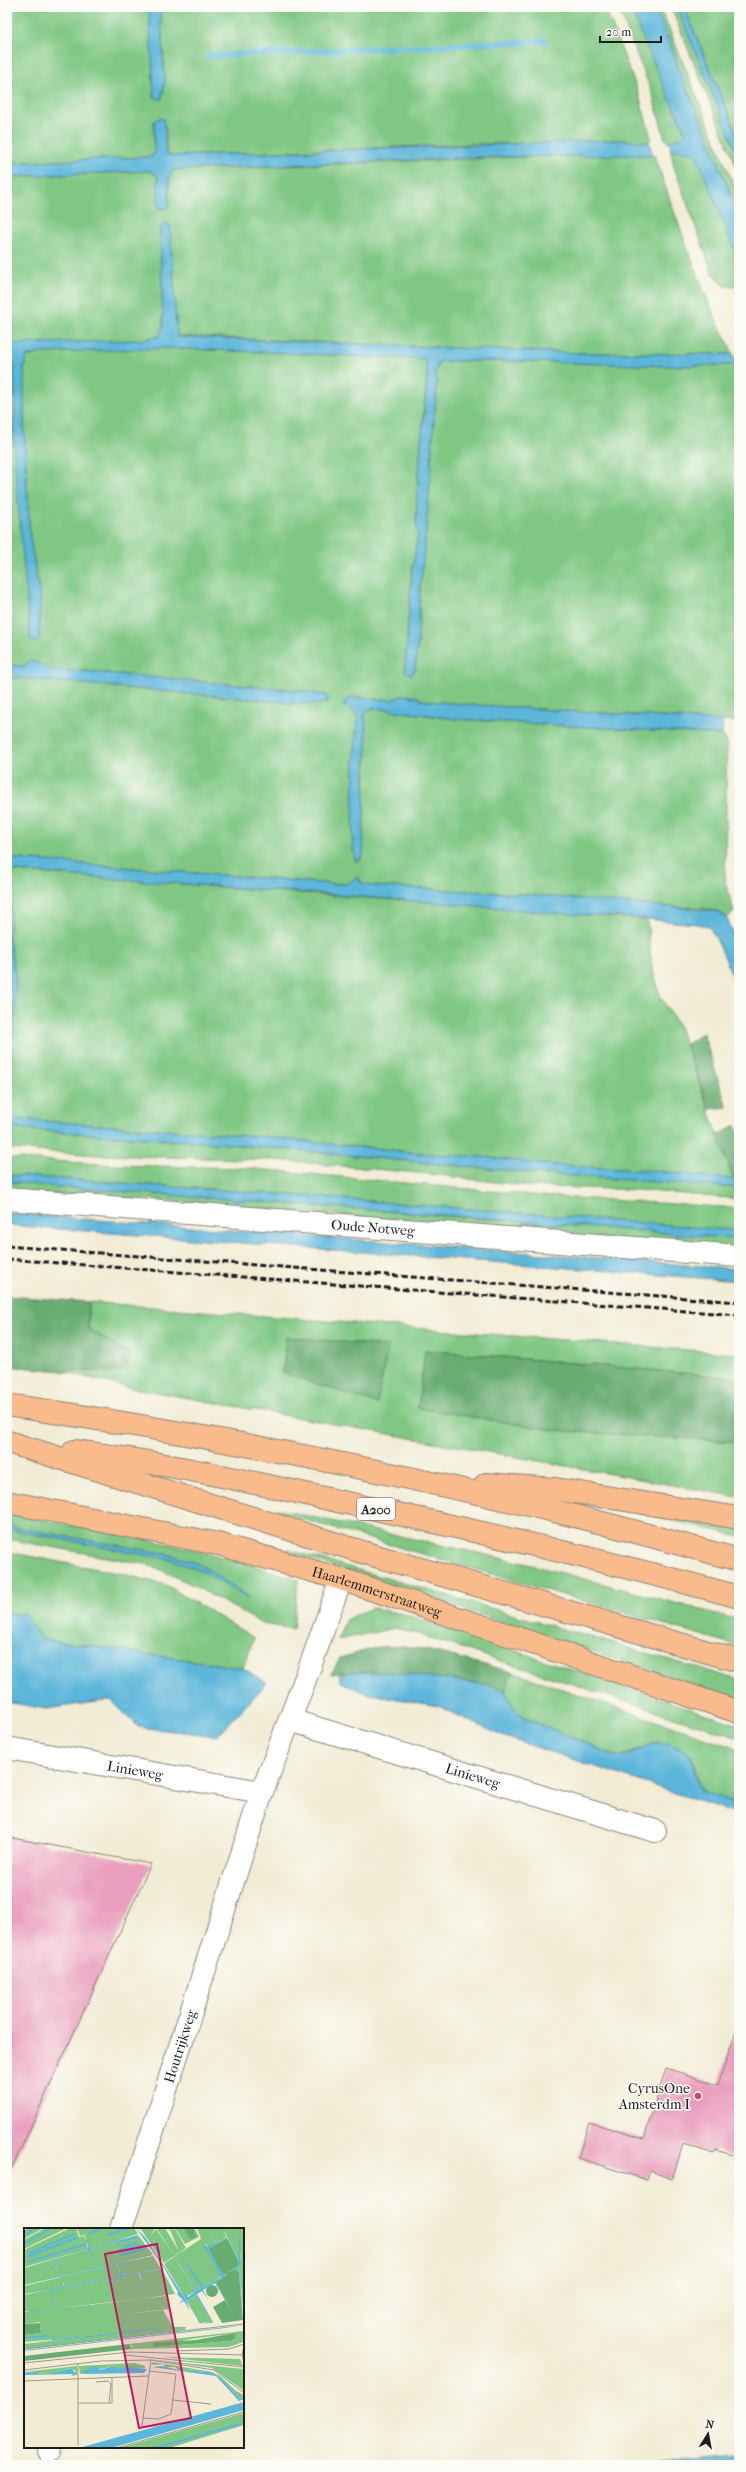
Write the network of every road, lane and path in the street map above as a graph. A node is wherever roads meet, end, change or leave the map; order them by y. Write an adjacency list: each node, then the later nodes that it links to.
1 (7, 1199): 2 (street, Oude Notweg)
2 (739, 1256)
3 (7, 1405): 5 (main road)
4 (8, 1442): 10 (main road, A200); 11 (main road, A200)
5 (411, 1478): 7 (main road); 8 (main road)
6 (7, 1502): 9 (main road, Haarlemmerstraatweg)
7 (739, 1518)
8 (739, 1560)
9 (341, 1579): 12 (main road, Haarlemmerstraatweg); 13 (street)
10 (739, 1596)
11 (739, 1661)
12 (739, 1712)
13 (290, 1720): 15 (street); 16 (street, Linieweg)
14 (7, 1748): 15 (street, Linieweg)
15 (262, 1792): 17 (street, Houtrijkweg)
16 (655, 1831)
17 (121, 2228)

